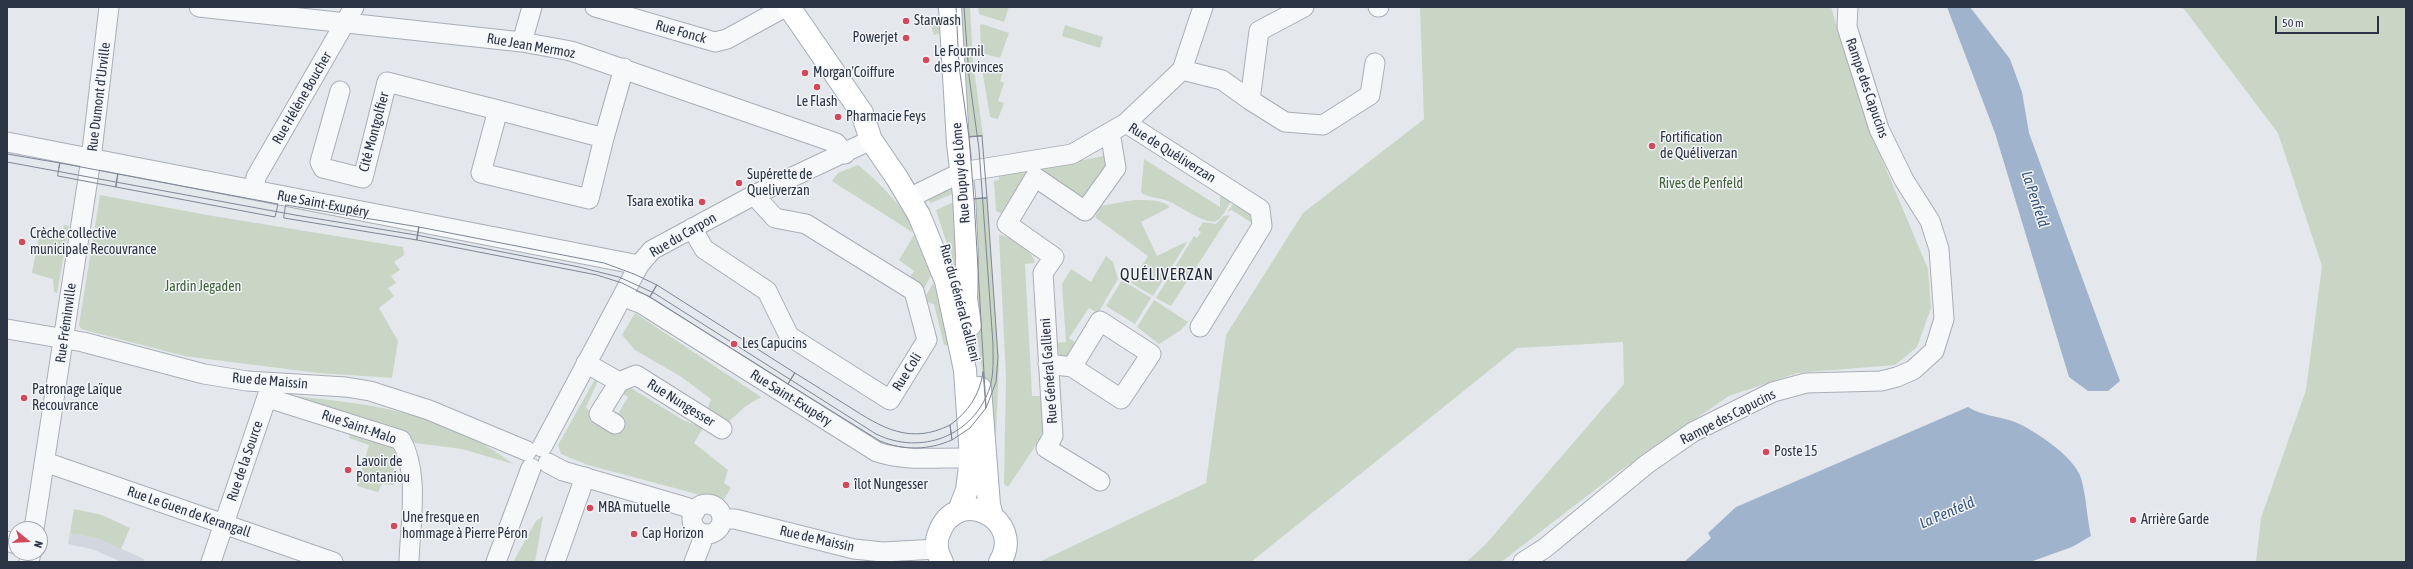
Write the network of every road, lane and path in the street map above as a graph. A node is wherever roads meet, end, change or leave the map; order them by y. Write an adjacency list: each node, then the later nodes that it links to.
1 (109, 7): 26 (street, Rue Dumont d'Urville)
2 (199, 7): 11 (street, Rue Jean Mermoz)
3 (532, 7): 12 (street)
4 (595, 7): 5 (street, Rue Fonck)
5 (786, 7)
6 (789, 7): 19 (main road, Rue du Général Gallieni)
7 (950, 7): 27 (main road, Rue Dupuy de Lôme)
8 (1203, 7): 15 (street)
9 (1304, 7): 17 (street)
10 (1848, 7): 68 (street, Rampe des Capucins)
11 (349, 15): 12 (street, Rue Jean Mermoz); 29 (street, Rue Hélène Boucher)
12 (522, 42): 14 (street, Rue Jean Mermoz)
13 (1375, 63): 17 (street)
14 (624, 68): 22 (street); 25 (street, Rue Jean Mermoz)
15 (1182, 70): 17 (street); 20 (street)
16 (340, 91): 18 (street, Cité Montgolfier)
17 (1250, 100)
18 (498, 110): 22 (street, Cité Montgolfier); 22 (street)
19 (862, 113): 23 (main road, Rue du Général Gallieni); 31 (main road, Rue du Général Gallieni)
20 (1126, 123): 21 (street, Rue de Quéliverzan); 35 (street, Rue de Quéliverzan)
21 (1110, 132): 27 (street, Rue de Quéliverzan); 40 (street, Rue Général Gallieni)
22 (604, 138)
23 (871, 140): 25 (street, Rue du Carpon); 31 (main road, Rue du Général Gallieni)
24 (7, 142): 26 (street, Rue Saint-Exupéry)
25 (845, 154): 30 (street, Rue du Carpon)
26 (91, 159): 28 (street, Rue Dumont d'Urville); 29 (street, Rue Saint-Exupéry)
27 (962, 172): 31 (street, Rue de Quéliverzan); 37 (main road, Rue Dupuy de Lôme)
28 (86, 187): 38 (street, Rue Fréminville)
29 (254, 190): 33 (street, Rue Saint-Exupéry)
30 (754, 195): 32 (street, Rue du Carpon); 32 (street, Rue Coli)
31 (914, 195): 37 (main road, Rue du Général Gallieni); 47 (main road, Rue du Général Gallieni)
32 (692, 228): 33 (street, Rue du Carpon)
33 (639, 265): 34 (street, Rue du Carpon)
34 (624, 297): 39 (street, Rue du Carpon); 47 (street, Rue Saint-Exupéry)
35 (1200, 327)
36 (7, 329): 38 (street, Rue de Maissin)
37 (972, 338): 53 (main road, Rue du Général Gallieni)
38 (64, 339): 43 (street, Rue de Maissin); 48 (street, Rue Fréminville)
39 (586, 363): 42 (street); 46 (street, Rue du Carpon)
40 (1048, 364): 41 (street); 50 (street, Rue Général Gallieni)
41 (1072, 367)
42 (618, 382): 44 (street); 45 (street, Rue Nungesser)
43 (269, 390): 46 (street, Rue de Maissin); 56 (street, Rue de la Source); 63 (street, Rue Saint-Malo)
44 (615, 424)
45 (722, 429)
46 (537, 457): 49 (street, Rue de Maissin); 64 (street, Rue du Carpon)
47 (971, 458): 51 (main road, Rue du Général Gallieni)
48 (45, 462): 55 (street, Rue Fréminville); 56 (street, Rue Le Guen de Kerangall)
49 (584, 477): 52 (street, Rue de Maissin); 65 (street)
50 (1100, 481)
51 (959, 511): 53 (main road); 58 (main road)
52 (694, 512): 54 (street); 57 (street)
53 (992, 516): 67 (main road)
54 (722, 519): 57 (street); 60 (street, Rue de Maissin)
55 (35, 521)
56 (223, 524): 59 (street, Rue Le Guen de Kerangall); 61 (street, Rue de la Source)
57 (705, 534): 66 (street)
58 (940, 555): 60 (street, Rue de Maissin)
59 (298, 556): 62 (street, Rue Le Guen de Kerangall)
60 (880, 557)
61 (211, 562)
62 (333, 562)
63 (409, 562)
64 (496, 562)
65 (554, 562)
66 (694, 562)
67 (1000, 562)
68 (1523, 562)

